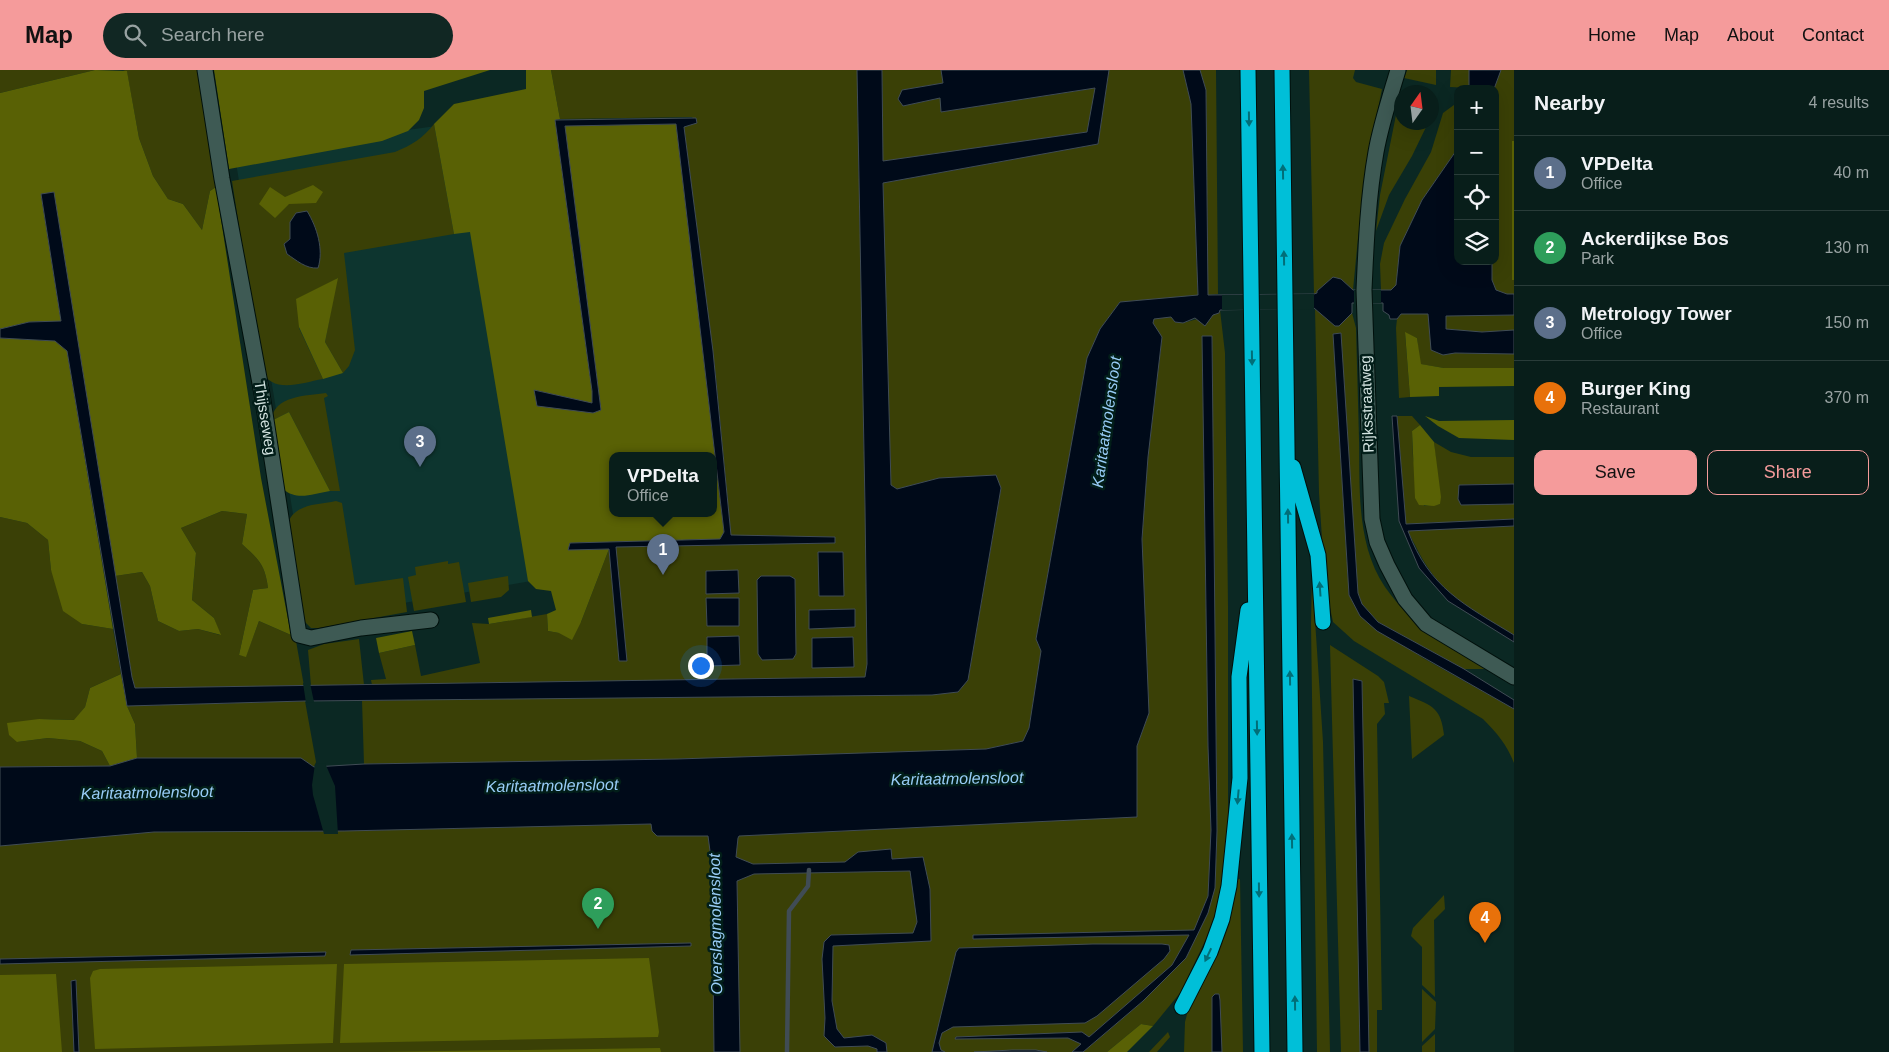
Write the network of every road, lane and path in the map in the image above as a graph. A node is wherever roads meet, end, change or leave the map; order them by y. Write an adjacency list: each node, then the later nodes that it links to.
1 (205, 70): 7 (street, Thijsseweg)
2 (1248, 70): 6 (highway, one-way to 6)
3 (1282, 70): 5 (highway, one-way to 3)
4 (1398, 70): 9 (street, Rijksstraatweg)
5 (1287, 448): 8 (highway, one-way to 5); 12 (highway, one-way to 5)
6 (1255, 557): 10 (highway, one-way to 10); 11 (highway, one-way to 11)
7 (431, 620)
8 (1323, 622)
9 (1514, 677)
10 (1182, 1007)
11 (1262, 1052)
12 (1295, 1052)

